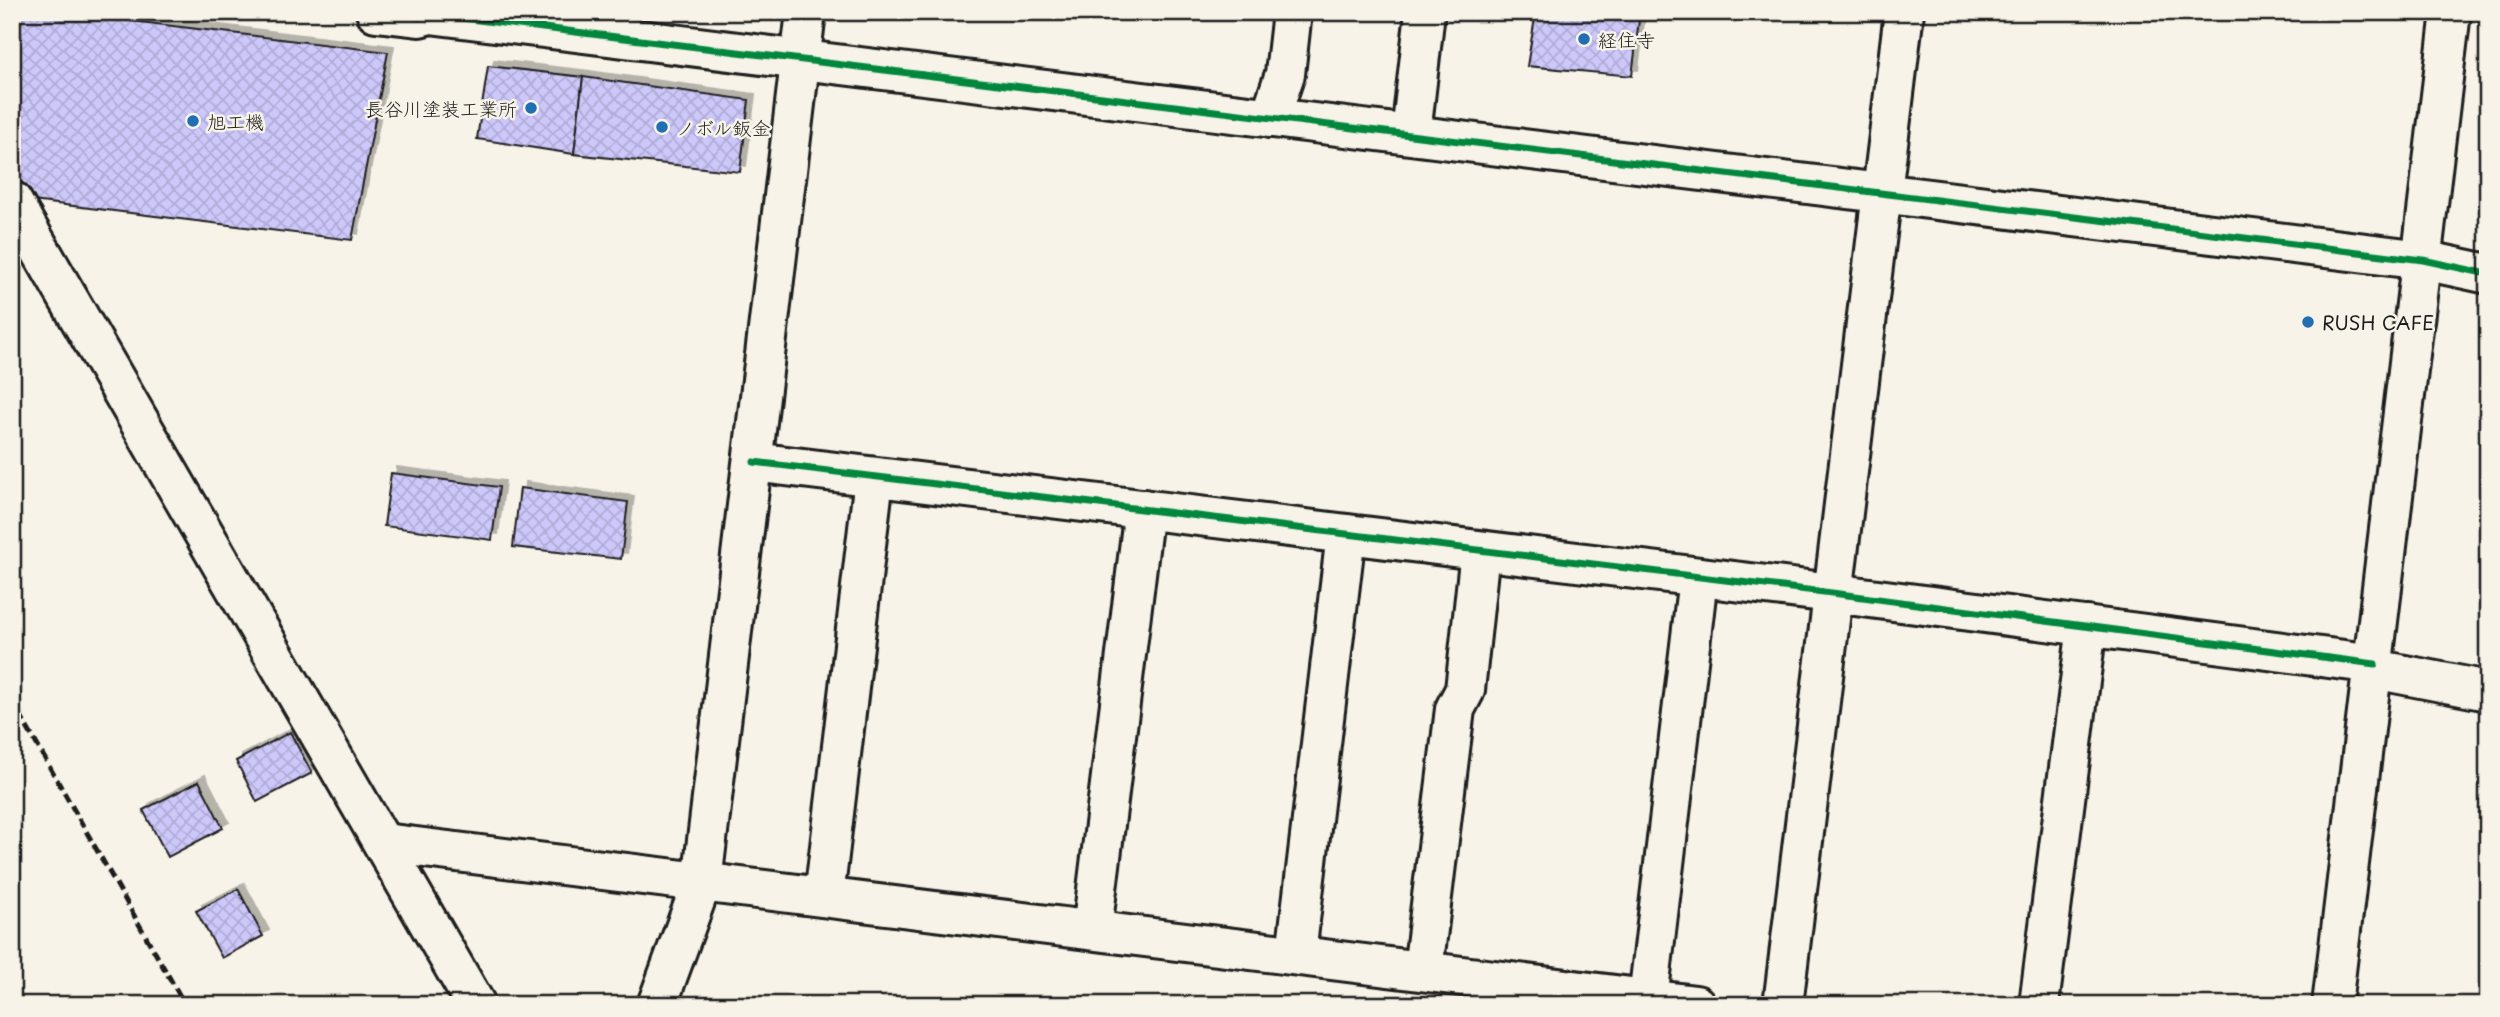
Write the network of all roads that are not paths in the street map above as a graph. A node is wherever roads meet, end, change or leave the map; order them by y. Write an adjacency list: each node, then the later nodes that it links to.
1 (376, 12): 7 (street)
2 (806, 12): 8 (street)
3 (1292, 12): 9 (street)
4 (1425, 12): 10 (street)
5 (1904, 12): 11 (street)
6 (2451, 12): 13 (street)
7 (419, 15): 8 (street)
8 (800, 60): 9 (street); 15 (street)
9 (1270, 118): 10 (street)
10 (1410, 134): 11 (street)
11 (1882, 193): 13 (street); 21 (street)
12 (12, 201): 25 (street)
13 (2423, 260): 14 (street); 23 (street)
14 (2488, 274)
15 (754, 462): 16 (street); 26 (street)
16 (874, 478): 17 (street); 27 (street)
17 (1144, 509): 18 (street); 28 (street)
18 (1346, 534): 19 (street); 29 (street)
19 (1480, 551): 20 (street); 30 (street)
20 (1698, 578): 21 (street); 31 (street)
21 (1832, 593): 22 (street); 35 (street)
22 (2087, 626): 23 (street); 36 (street)
23 (2375, 667): 24 (street); 37 (street)
24 (2488, 691)
25 (384, 843): 26 (street); 32 (street)
26 (702, 882): 27 (street); 33 (street)
27 (824, 897): 28 (street)
28 (1092, 930): 29 (street)
29 (1296, 954): 30 (street)
30 (1423, 970): 31 (street)
31 (1648, 999): 34 (street)
32 (476, 1005)
33 (657, 1005)
34 (1696, 1005)
35 (1783, 1005)
36 (2039, 1005)
37 (2332, 1005)

